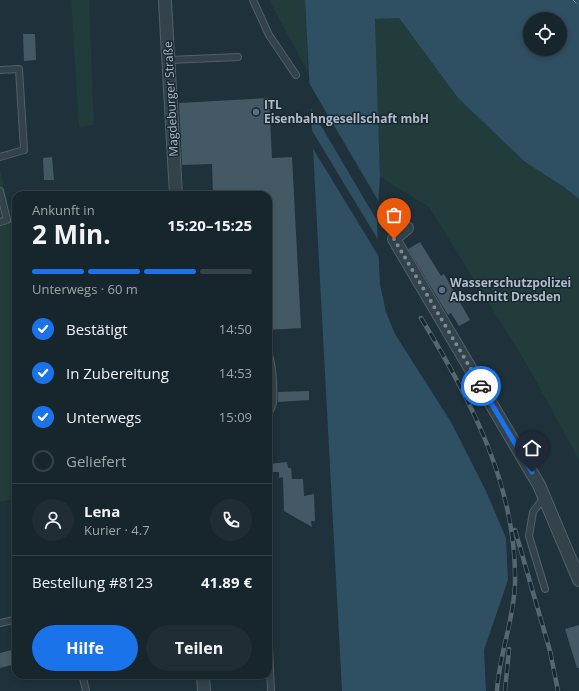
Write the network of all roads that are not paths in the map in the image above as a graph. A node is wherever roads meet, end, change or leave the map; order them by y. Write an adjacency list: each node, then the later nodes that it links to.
1 (253, 0): 6 (lane)
2 (164, 1): 4 (street, Magdeburger Straße)
3 (238, 57): 4 (lane)
4 (169, 60): 9 (street, Magdeburger Straße)
5 (0, 70): 7 (lane)
6 (296, 75)
7 (0, 157)
8 (0, 191): 10 (lane)
9 (176, 191)
10 (0, 222)
11 (407, 228): 14 (street)
12 (272, 376): 13 (lane)
13 (272, 406)
14 (544, 497): 15 (street); 16 (lane)
15 (579, 580)
16 (545, 589)
17 (12, 620): 18 (lane)
18 (0, 623)
19 (83, 679): 22 (lane)
20 (203, 679): 23 (street)
21 (270, 679): 24 (lane)
22 (86, 691)
23 (204, 691)
24 (271, 691)

